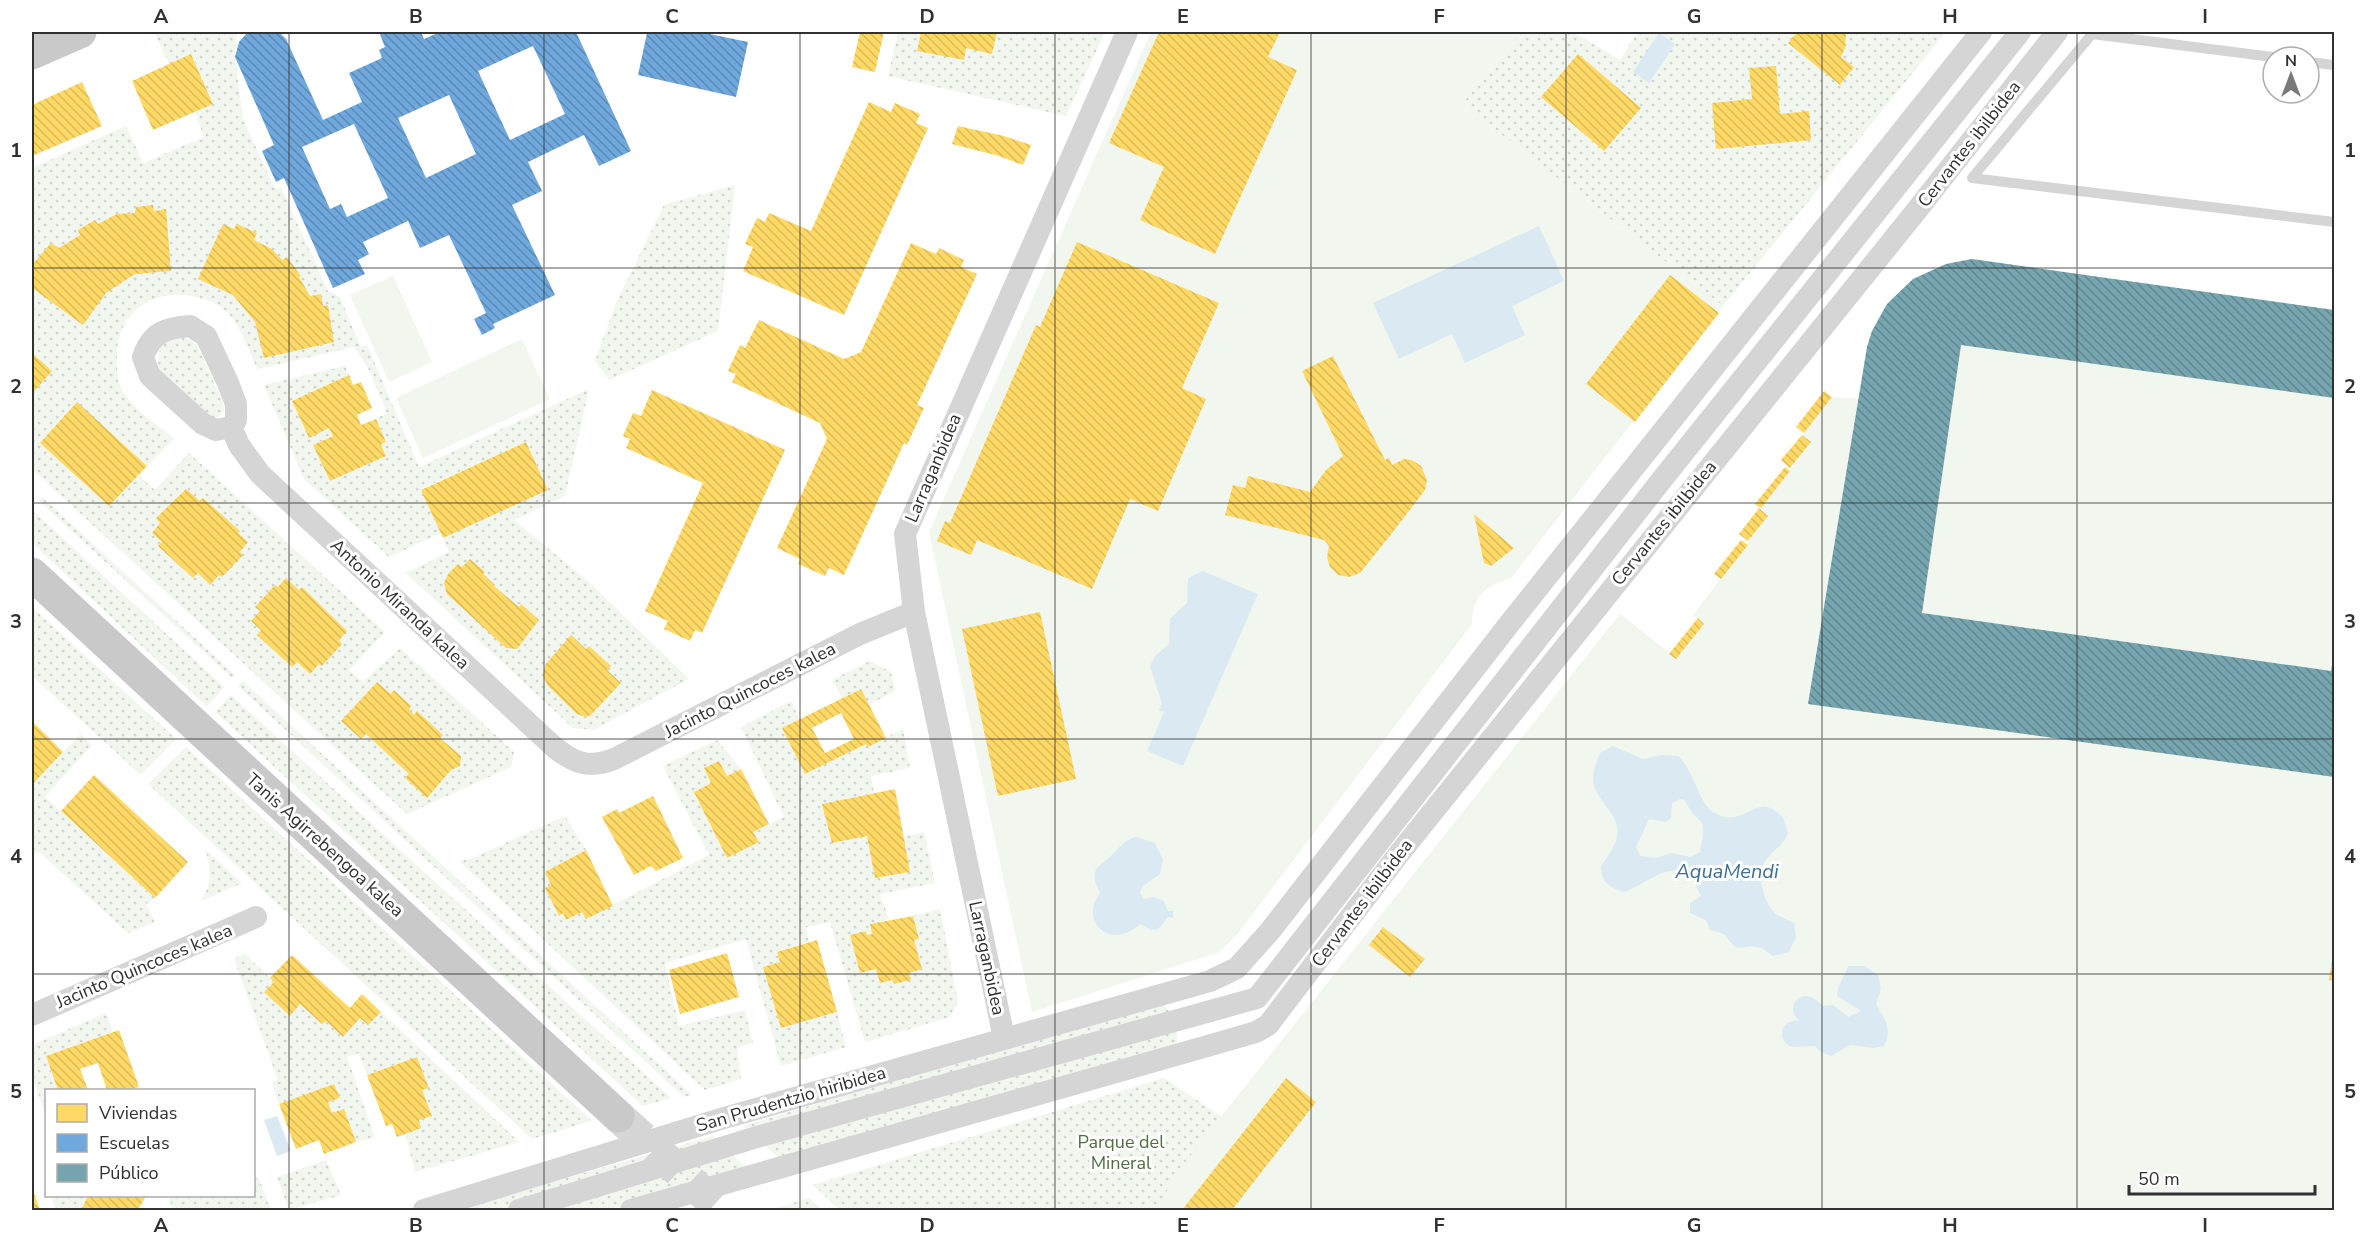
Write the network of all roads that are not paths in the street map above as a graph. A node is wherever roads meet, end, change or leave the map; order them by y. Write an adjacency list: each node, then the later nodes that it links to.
1 (80, 32): 6 (main road)
2 (1127, 32): 11 (street, Larraganbidea)
3 (1981, 32): 14 (street)
4 (2020, 32): 16 (street, Cervantes ibilbidea)
5 (2057, 32): 20 (street, Cervantes ibilbidea)
6 (32, 53)
7 (2261, 55): 8 (lane)
8 (2334, 222)
9 (231, 427): 9 (street); 12 (street, Antonio Miranda kalea)
10 (32, 574): 22 (main road, Tanis Agirrebengoa kalea)
11 (914, 612): 12 (street, Jacinto Quincoces kalea); 19 (street, Larraganbidea)
12 (586, 765)
13 (256, 917): 17 (street, Jacinto Quincoces kalea)
14 (1210, 981): 15 (street, San Prudentzio hiribidea); 18 (street)
15 (1161, 995): 18 (street); 19 (street, San Prudentzio hiribidea)
16 (1257, 998): 18 (street, San Prudentzio hiribidea)
17 (32, 1015)
18 (1192, 1016): 20 (street); 21 (street); 24 (street, San Prudentzio hiribidea)
19 (1004, 1038): 23 (street, San Prudentzio hiribidea)
20 (1218, 1043): 21 (street)
21 (1171, 1057): 25 (street)
22 (618, 1116)
23 (424, 1210)
24 (519, 1210)
25 (631, 1210)

